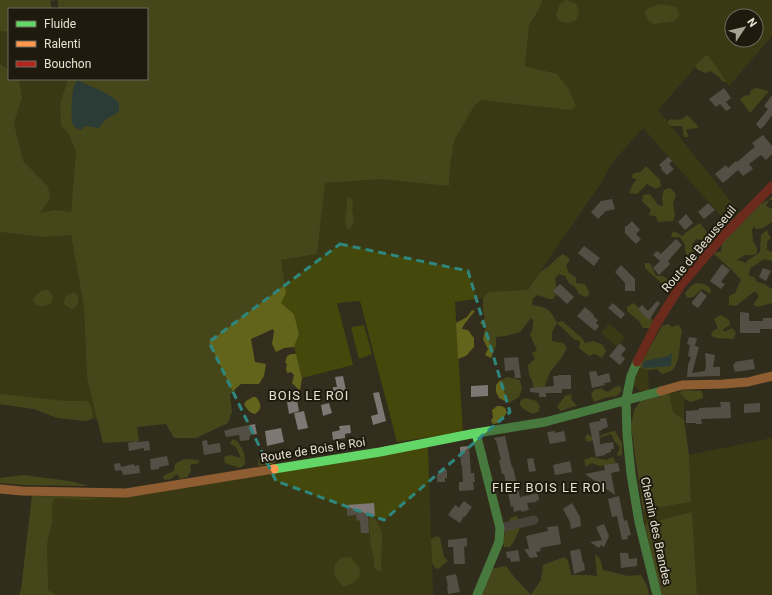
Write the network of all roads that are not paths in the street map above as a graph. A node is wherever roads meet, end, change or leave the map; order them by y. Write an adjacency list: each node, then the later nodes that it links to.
1 (772, 186): 3 (street, Route de Beausseuil)
2 (772, 376): 3 (street, Route de Bois le Roi)
3 (626, 400): 4 (street, Route de Bois le Roi); 9 (street, Chemin des Brandes)
4 (476, 433): 5 (street, Route de Bois le Roi); 7 (street)
5 (0, 489)
6 (534, 520): 7 (street)
7 (500, 528): 8 (street)
8 (477, 595)
9 (657, 595)

